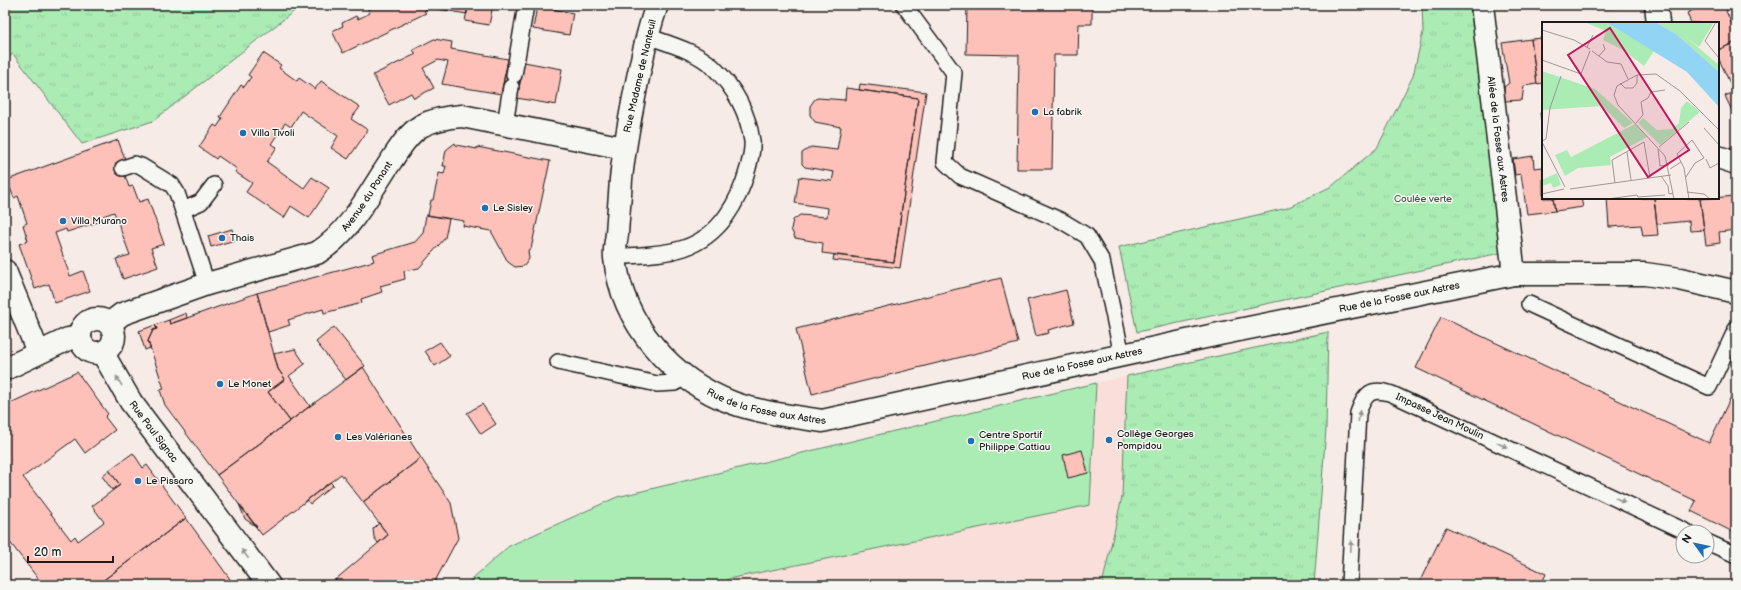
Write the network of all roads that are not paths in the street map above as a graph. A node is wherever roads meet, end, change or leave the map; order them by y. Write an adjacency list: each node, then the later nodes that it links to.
1 (526, 5): 8 (lane)
2 (657, 5): 7 (street, Rue Madame de Nanteuil)
3 (904, 5): 26 (lane)
4 (1482, 5): 17 (street, Allée de la Fosse aux Astres)
5 (1656, 5): 6 (street)
6 (1658, 22)
7 (647, 36): 9 (street, Rue Madame de Nanteuil); 15 (lane)
8 (505, 124): 9 (street, Avenue du Ponant); 18 (street, Avenue du Ponant)
9 (624, 148): 15 (street, Rue de la Fosse aux Astres)
10 (1719, 157): 11 (street)
11 (1736, 163)
12 (123, 168): 14 (lane)
13 (214, 185): 14 (lane)
14 (183, 210): 18 (lane)
15 (615, 257): 29 (street, Rue de la Fosse aux Astres)
16 (5, 272): 24 (street)
17 (1514, 274): 19 (street, Rue de la Fosse aux Astres); 26 (street, Rue de la Fosse aux Astres)
18 (207, 284): 21 (street, Avenue du Ponant)
19 (1736, 292)
20 (1529, 304): 22 (lane)
21 (109, 324): 23 (street); 25 (street)
22 (1736, 329)
23 (80, 337): 24 (street); 25 (street)
24 (38, 352): 28 (street)
25 (102, 352): 33 (street, Rue Paul Signac, one-way to 25)
26 (1122, 355): 29 (street, Rue de la Fosse aux Astres)
27 (558, 362): 29 (lane)
28 (5, 369)
29 (684, 375)
30 (1675, 526): 34 (lane, Impasse Jean Moulin, one-way to 30)
31 (1715, 546): 32 (lane)
32 (1736, 555)
33 (269, 585)
34 (1349, 585)

